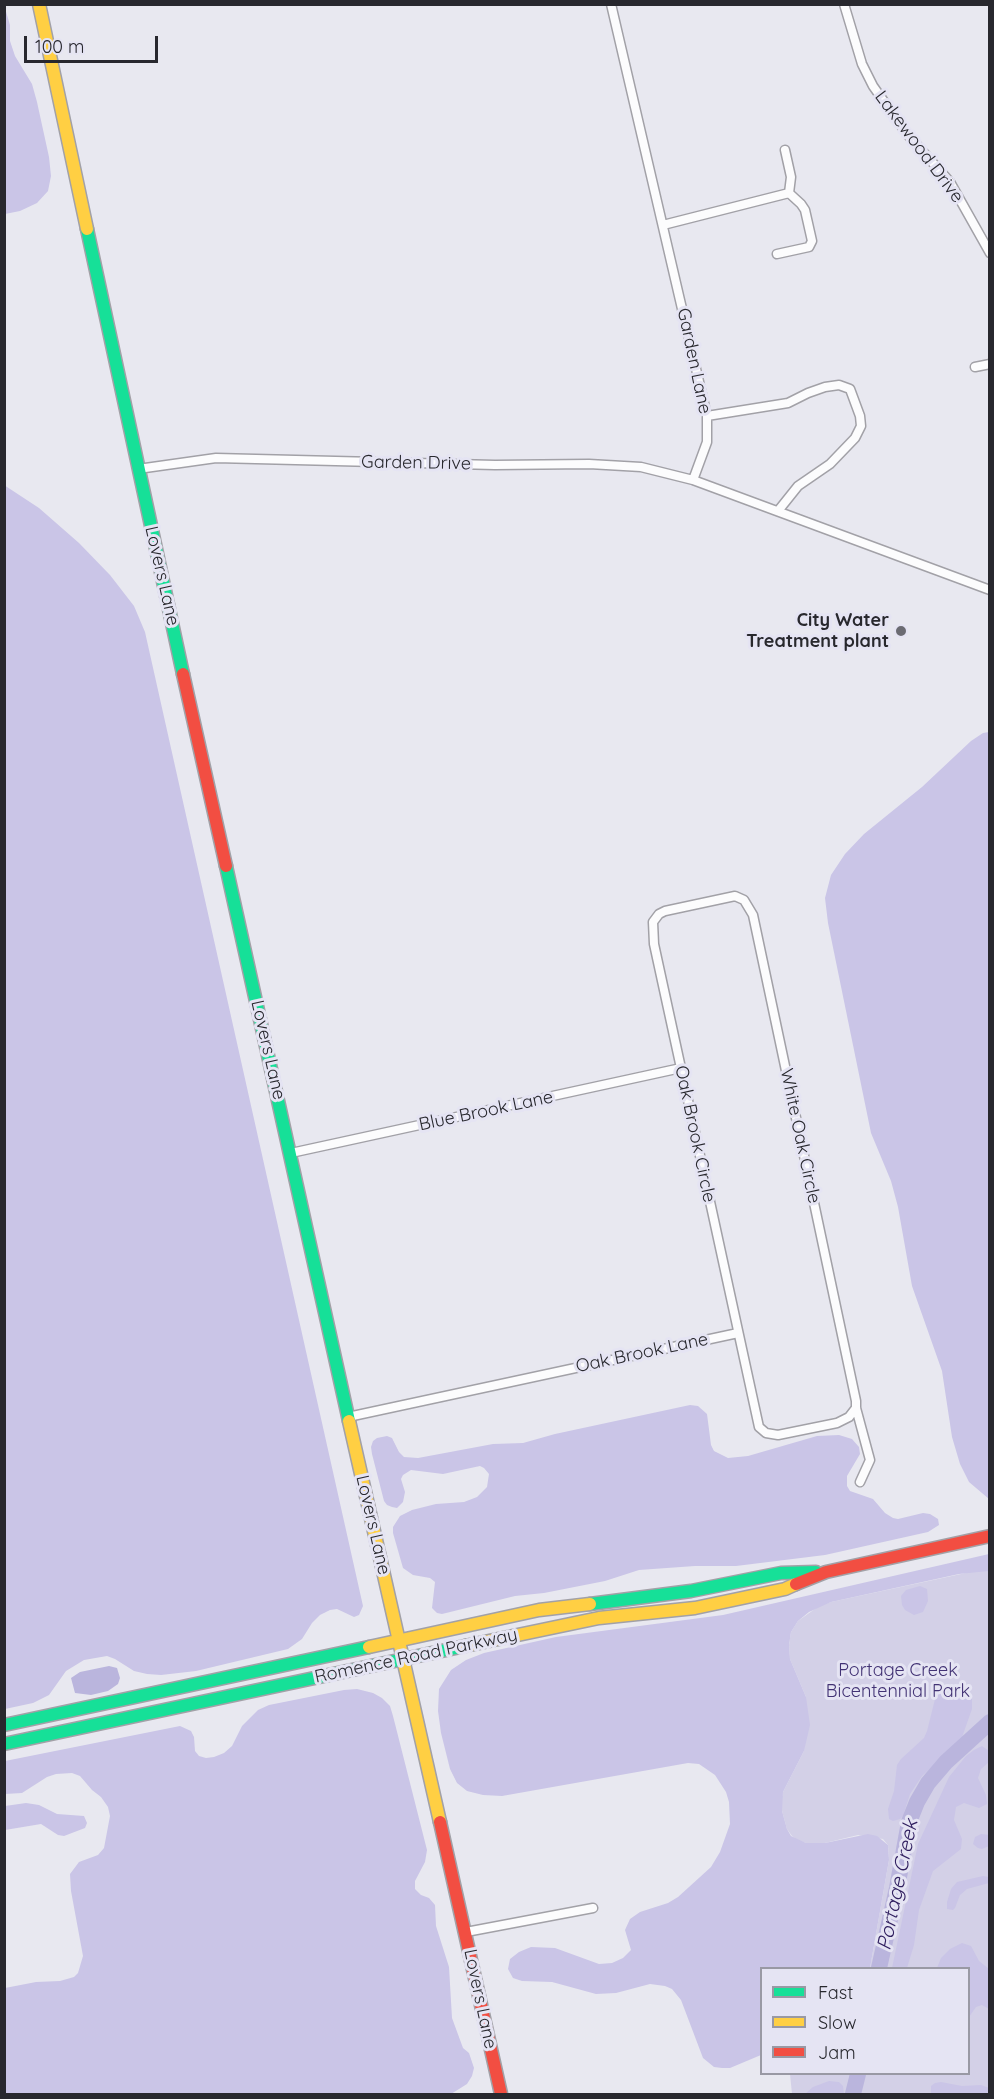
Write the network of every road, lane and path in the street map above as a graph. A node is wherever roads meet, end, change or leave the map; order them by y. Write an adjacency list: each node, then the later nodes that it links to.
1 (39, 4): 12 (street, Lovers Lane)
2 (611, 4): 6 (street, Garden Lane)
3 (844, 4): 8 (street, Lakewood Drive)
4 (785, 150): 5 (street)
5 (789, 194): 6 (street); 7 (street)
6 (663, 225): 11 (street, Garden Lane)
7 (777, 254)
8 (990, 254)
9 (990, 364): 10 (street)
10 (975, 367)
11 (707, 416): 13 (street, Garden Lane); 14 (street)
12 (138, 469): 13 (street, Garden Drive); 18 (street, Lovers Lane)
13 (693, 480): 14 (street)
14 (778, 511): 15 (street)
15 (990, 590)
16 (652, 936): 17 (street, Oak Brook Circle); 20 (street, White Oak Circle)
17 (681, 1068): 18 (street, Blue Brook Lane); 19 (street, Oak Brook Circle)
18 (291, 1153): 21 (street, Lovers Lane)
19 (738, 1333): 20 (street); 21 (street, Oak Brook Lane)
20 (856, 1408): 22 (street, White Oak Circle)
21 (348, 1417): 25 (street, Lovers Lane)
22 (860, 1482)
23 (990, 1536): 24 (street, Romence Road Parkway)
24 (826, 1572): 25 (street, Romence Road Parkway); 26 (street, Romence Road Parkway)
25 (399, 1640): 26 (street, Lovers Lane); 27 (street, Romence Road Parkway)
26 (404, 1658): 28 (street, Romence Road Parkway); 30 (street, Lovers Lane)
27 (4, 1725)
28 (4, 1744)
29 (593, 1908): 30 (street)
30 (466, 1932): 31 (street, Lovers Lane)
31 (501, 2094)

